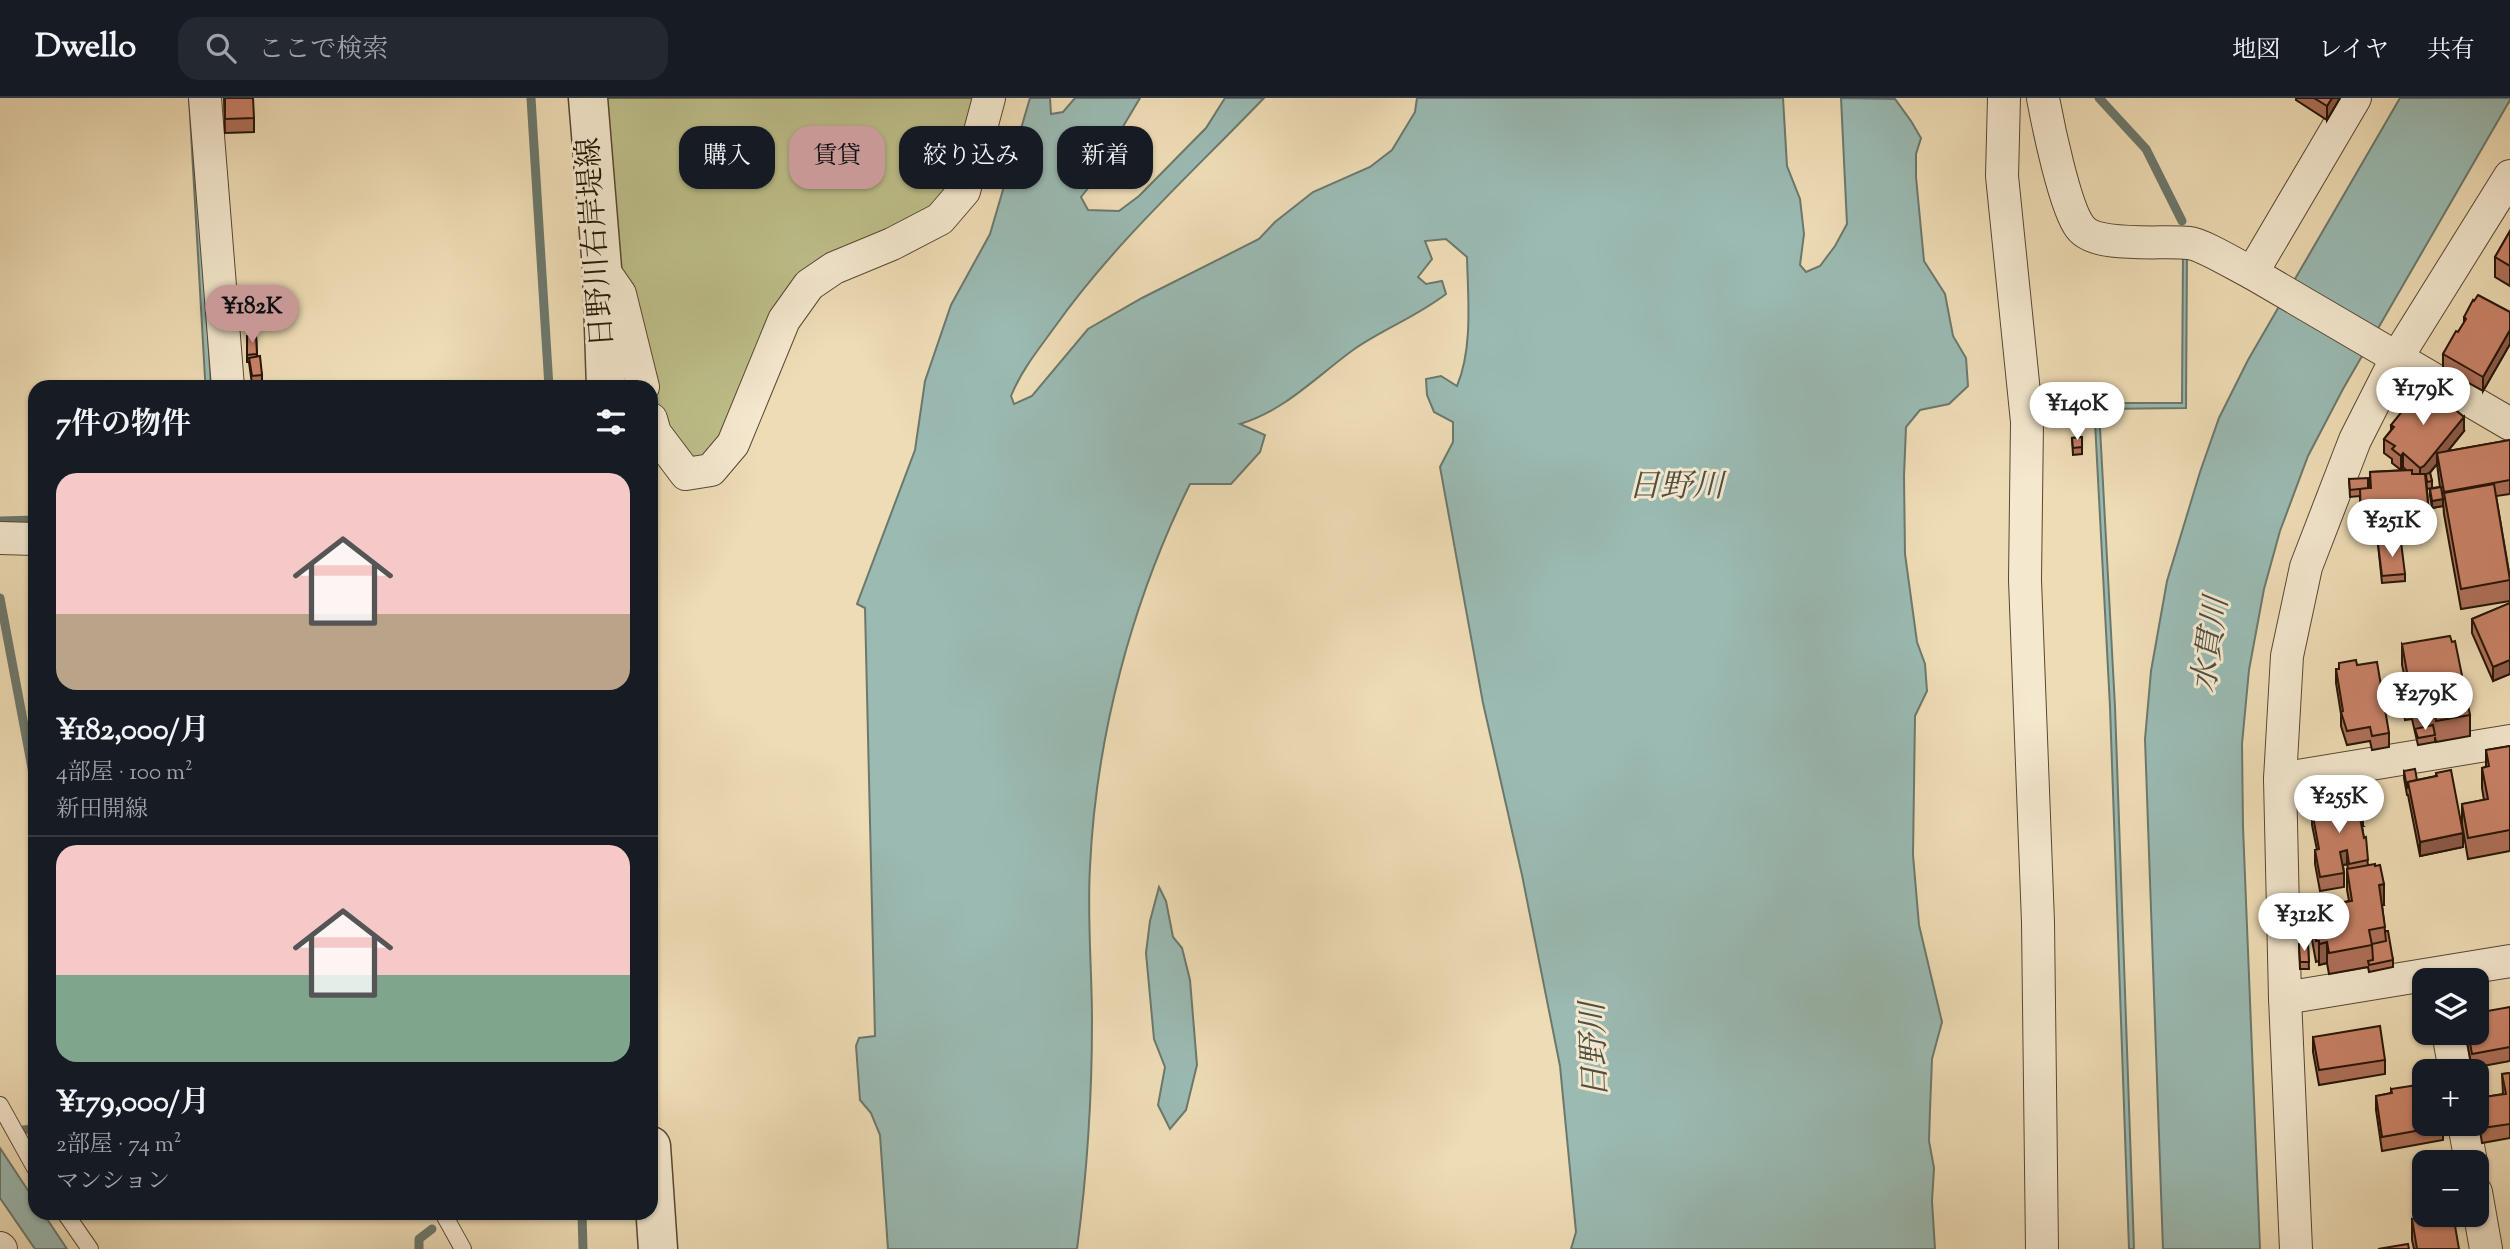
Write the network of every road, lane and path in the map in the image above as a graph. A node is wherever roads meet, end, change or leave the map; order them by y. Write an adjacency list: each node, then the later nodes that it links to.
1 (205, 98): 11 (street)
2 (588, 98): 8 (street, 日野川右岸堤線)
3 (989, 98): 15 (street)
4 (2004, 98): 33 (street)
5 (2043, 98): 9 (street)
6 (2355, 98): 9 (street)
7 (2510, 176): 10 (street)
8 (602, 268): 12 (street, 日野川右岸堤線); 13 (street)
9 (2264, 281): 10 (street)
10 (2390, 356): 14 (street); 19 (street)
11 (227, 380)
12 (606, 380)
13 (641, 380)
14 (2510, 424)
15 (658, 438)
16 (0, 538): 17 (street)
17 (28, 538)
18 (2510, 741): 19 (street)
19 (2280, 779): 23 (street)
20 (2510, 961): 21 (street)
21 (2479, 968)
22 (2412, 981): 23 (street)
23 (2285, 998): 34 (street)
24 (0, 1105): 25 (lane)
25 (28, 1155)
26 (70, 1220): 30 (lane)
27 (447, 1220): 31 (lane)
28 (656, 1220): 32 (street)
29 (2482, 1227): 35 (street)
30 (90, 1249)
31 (463, 1249)
32 (658, 1249)
33 (2042, 1249)
34 (2296, 1249)
35 (2486, 1249)

